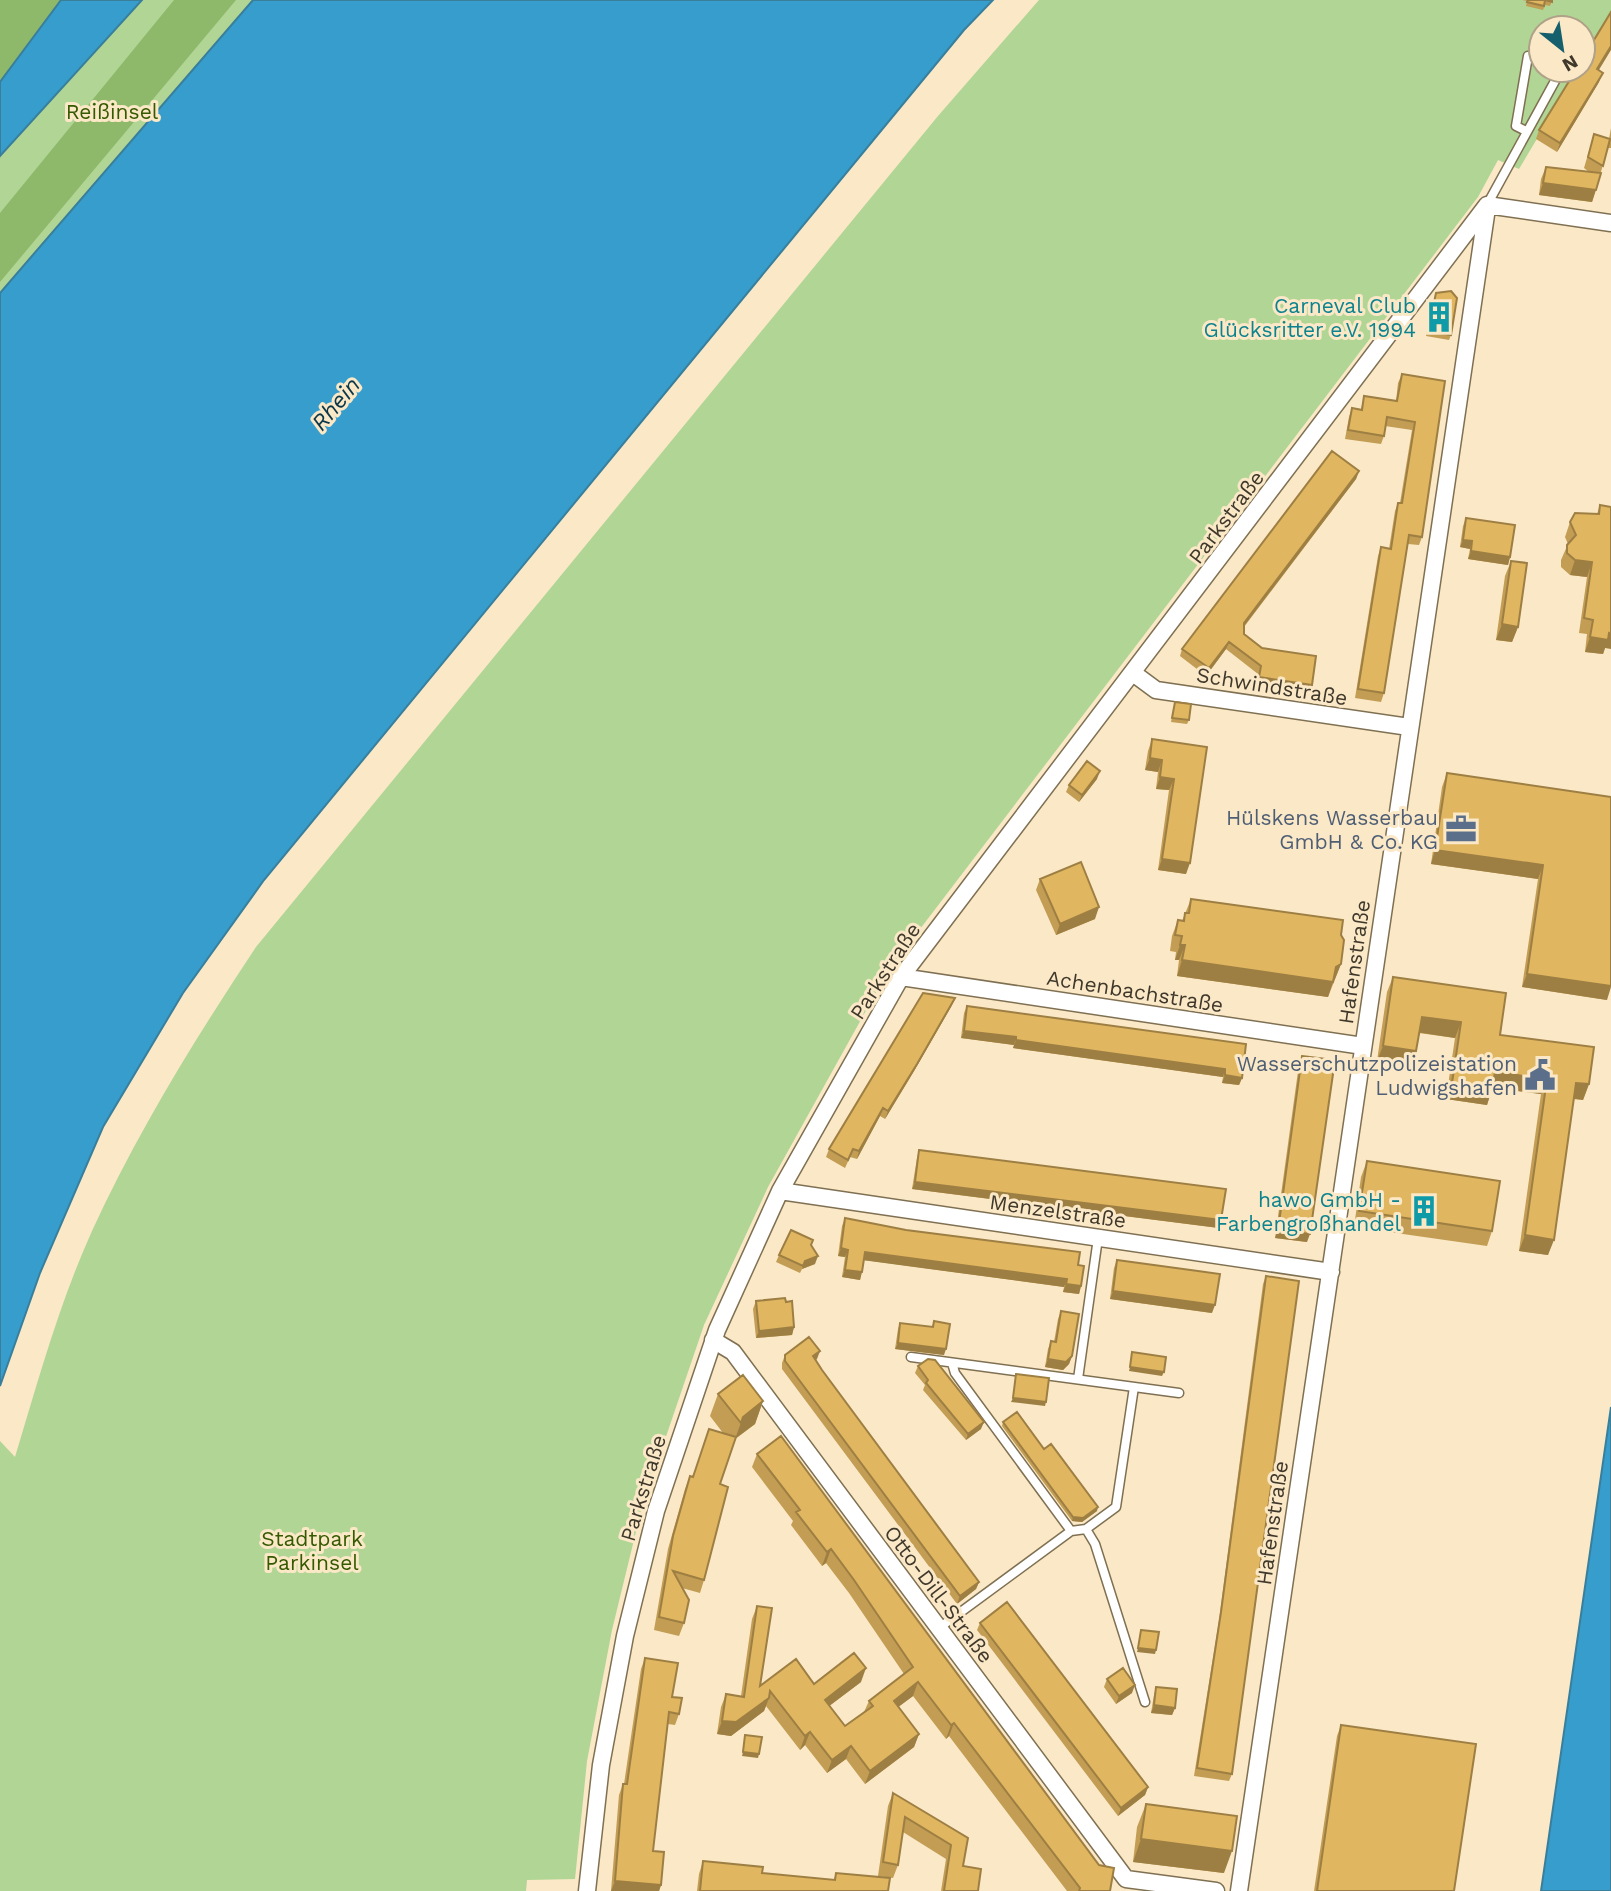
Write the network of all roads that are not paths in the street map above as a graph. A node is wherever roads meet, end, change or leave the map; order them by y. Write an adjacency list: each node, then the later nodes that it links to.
1 (1527, 62): 3 (lane)
2 (1553, 84): 3 (lane)
3 (1526, 131): 4 (lane)
4 (1487, 205): 5 (street); 6 (street, Parkstraße); 7 (street, Hafenstraße)
5 (1611, 223)
6 (1133, 673): 7 (street, Schwindstraße); 8 (street, Parkstraße)
7 (1409, 727): 9 (street, Hafenstraße)
8 (901, 977): 9 (street, Achenbachstraße); 10 (street, Parkstraße)
9 (1363, 1046): 12 (street, Hafenstraße)
10 (780, 1191): 11 (street, Menzelstraße); 13 (street, Parkstraße)
11 (1098, 1238): 12 (street, Menzelstraße); 16 (lane)
12 (1331, 1272): 26 (street, Hafenstraße)
13 (713, 1340): 21 (street, Otto-Dill-Straße); 24 (street, Parkstraße)
14 (911, 1356): 15 (lane)
15 (952, 1363): 16 (lane); 20 (lane)
16 (1078, 1379): 17 (lane)
17 (1134, 1387): 18 (lane); 19 (lane)
18 (1179, 1393)
19 (1086, 1529): 20 (lane); 22 (lane)
20 (1071, 1531): 21 (lane)
21 (939, 1628): 23 (street, Otto-Dill-Straße)
22 (1145, 1702)
23 (1125, 1885): 25 (street)
24 (587, 1891)
25 (1216, 1891)
26 (1239, 1891)

